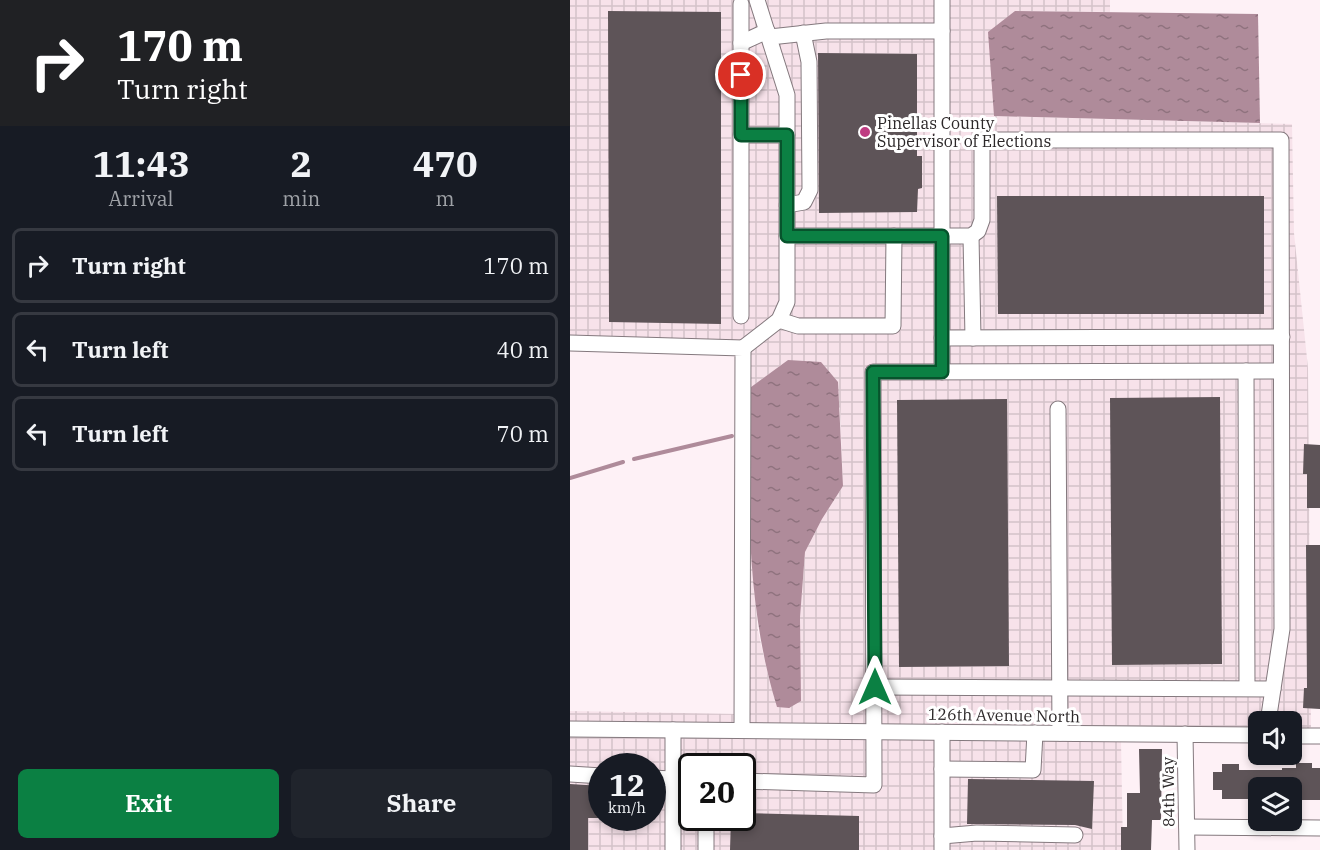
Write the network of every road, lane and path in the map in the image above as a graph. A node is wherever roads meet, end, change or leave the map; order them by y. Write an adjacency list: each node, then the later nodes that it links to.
1 (757, 0): 6 (street)
2 (942, 0): 4 (street)
3 (741, 4): 7 (street)
4 (942, 31): 5 (street); 13 (street)
5 (803, 33): 6 (street); 10 (street)
6 (768, 34): 7 (street); 9 (street)
7 (741, 43): 8 (street)
8 (741, 135): 9 (street); 15 (street)
9 (787, 135): 10 (street)
10 (787, 205): 11 (street)
11 (787, 236): 12 (street); 16 (street)
12 (894, 236): 13 (street); 16 (street)
13 (942, 236): 14 (street); 18 (street)
14 (970, 236): 17 (street); 19 (street)
15 (741, 316)
16 (778, 320): 21 (street)
17 (1282, 337): 19 (street); 23 (street)
18 (942, 338): 19 (street); 24 (street)
19 (973, 338)
20 (570, 343): 21 (street)
21 (743, 348): 33 (street)
22 (1246, 371): 23 (street); 24 (street); 28 (street)
23 (1281, 371): 29 (street)
24 (942, 372): 26 (street)
25 (1058, 410): 27 (street)
26 (875, 687): 27 (street); 34 (street)
27 (1060, 688): 28 (street); 37 (street)
28 (1247, 688): 29 (street)
29 (1274, 688): 30 (street)
30 (1270, 711)
31 (570, 729): 32 (street, 126th Avenue North)
32 (673, 730): 33 (street, 126th Avenue North); 46 (street)
33 (742, 730): 34 (street, 126th Avenue North)
34 (876, 731): 35 (street, 126th Avenue North); 48 (street)
35 (942, 732): 36 (street, 126th Avenue North); 42 (street)
36 (1035, 733): 37 (street, 126th Avenue North); 42 (street)
37 (1060, 733): 38 (street, 126th Avenue North)
38 (1185, 734): 39 (street, 126th Avenue North); 49 (street, 84th Way)
39 (1248, 735)
40 (1302, 736): 41 (street)
41 (1320, 736)
42 (942, 770): 53 (street)
43 (570, 774): 44 (street)
44 (588, 775)
45 (666, 779): 46 (street)
46 (673, 779): 47 (street); 54 (street)
47 (678, 779)
48 (756, 781)
49 (1187, 827): 50 (street); 56 (street, 84th Way)
50 (1320, 828)
51 (706, 831): 55 (street)
52 (1075, 835): 53 (street)
53 (942, 843)
54 (673, 850)
55 (706, 850)
56 (1187, 850)

